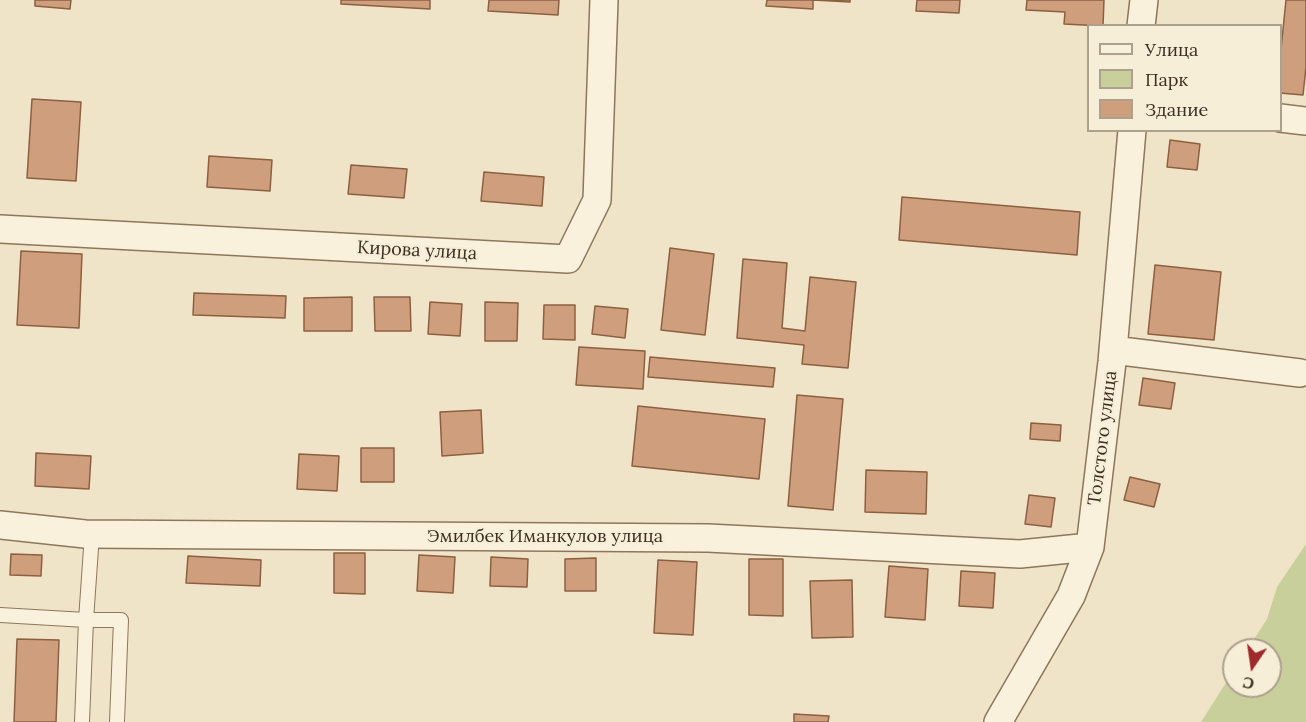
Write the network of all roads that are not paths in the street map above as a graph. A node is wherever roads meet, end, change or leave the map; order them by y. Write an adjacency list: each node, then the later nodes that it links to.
1 (604, 0): 7 (street, Кирова улица)
2 (1144, 0): 3 (street)
3 (1142, 24)
4 (1282, 118): 5 (street)
5 (1306, 121)
6 (1132, 132): 8 (street, Толстого улица)
7 (0, 229)
8 (1113, 350): 9 (street); 12 (street, Толстого улица)
9 (1300, 373)
10 (0, 525): 11 (street, Эмилбек Иманкулов улица)
11 (92, 534): 12 (street, Эмилбек Иманкулов улица); 14 (lane)
12 (1090, 547): 17 (street, Толстого улица)
13 (0, 615): 14 (lane)
14 (86, 620): 15 (lane); 16 (lane)
15 (82, 722)
16 (117, 722)
17 (998, 722)

